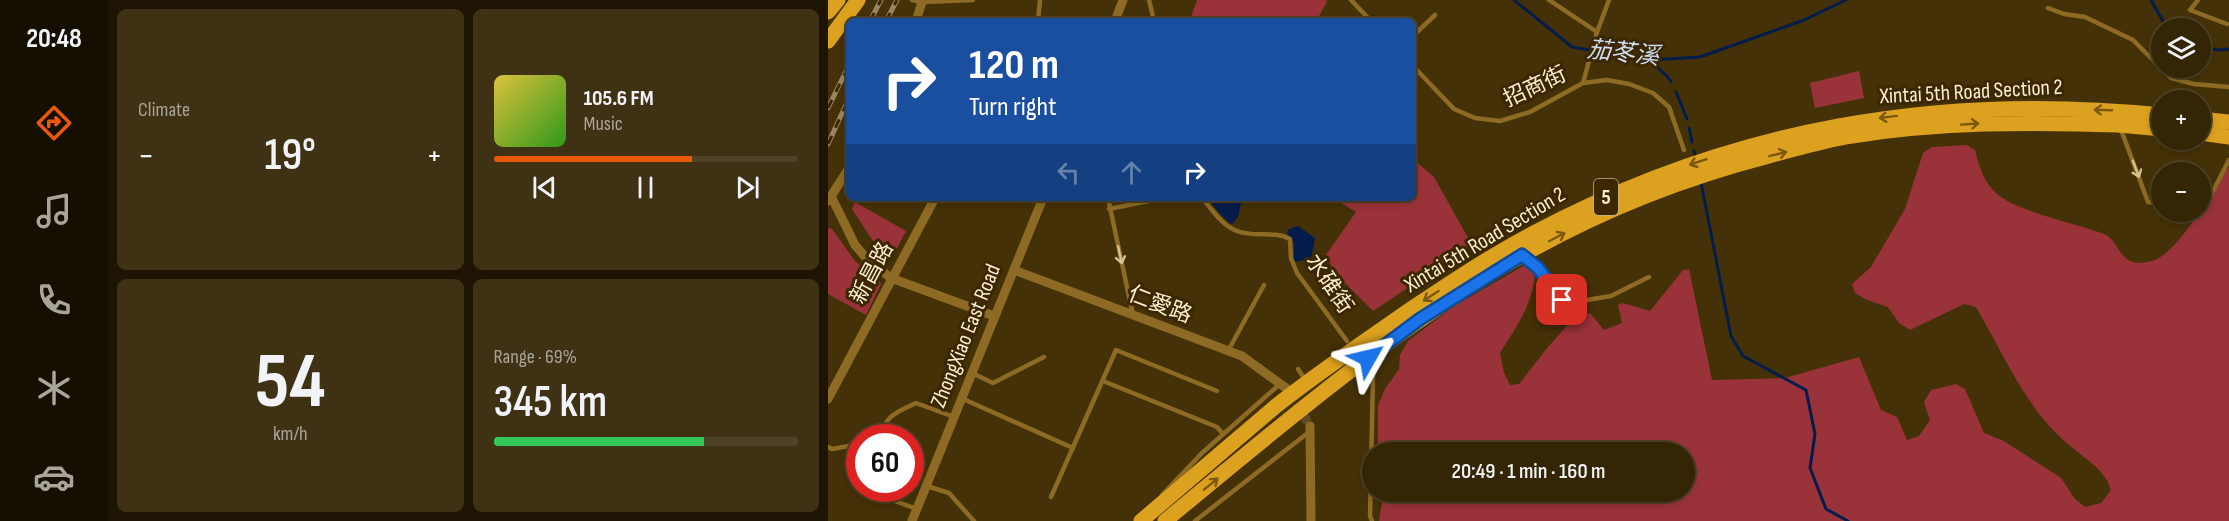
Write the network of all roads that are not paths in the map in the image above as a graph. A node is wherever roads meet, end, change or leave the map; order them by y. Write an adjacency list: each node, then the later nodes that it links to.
1 (838, 0): 13 (main road)
2 (858, 0): 23 (main road)
3 (973, 0): 11 (lane)
4 (1040, 0): 16 (lane)
5 (1123, 0): 17 (street)
6 (1149, 0): 18 (lane)
7 (1351, 0): 19 (lane)
8 (1549, 0): 21 (lane)
9 (1609, 0): 21 (lane)
10 (2198, 0): 20 (lane)
11 (919, 1): 15 (street)
12 (2048, 8): 26 (lane)
13 (828, 12)
14 (1435, 15): 22 (lane)
15 (916, 18)
16 (1038, 18)
17 (1116, 18)
18 (1153, 18)
19 (1368, 18)
20 (2227, 24)
21 (1597, 32): 25 (lane)
22 (1416, 33)
23 (829, 36)
24 (1416, 69): 25 (lane, 招商街)
25 (1583, 83): 34 (lane, 招商街)
26 (2229, 87)
27 (2151, 114): 35 (main road, Xintai 5th Road Section 2 / 5, one-way to 35, bridge)
28 (2211, 120): 29 (main road)
29 (2229, 122)
30 (2119, 125): 31 (main road, Xintai 5th Road Section 2 / 5); 35 (main road, Xintai 5th Road Section 2 / 5, one-way to 30, bridge); 45 (lane, one-way to 45)
31 (2151, 128)
32 (2211, 135): 33 (main road)
33 (2229, 136)
34 (1684, 150)
35 (1739, 156): 47 (main road, Xintai 5th Road Section 2 / 5, one-way to 35, bridge); 61 (main road, Xintai 5th Road Section 2 / 5, one-way to 61, bridge)
36 (2229, 160): 38 (lane)
37 (846, 172): 39 (street)
38 (2211, 194)
39 (829, 198): 50 (street)
40 (932, 201): 50 (street, 新昌路)
41 (1042, 201): 48 (street, ZhongXiao East Road)
42 (1108, 201): 46 (lane)
43 (1148, 201): 46 (lane)
44 (1205, 201): 54 (lane, 水碓街)
45 (2151, 202)
46 (1109, 209): 52 (lane, one-way to 52)
47 (1522, 255): 49 (lane); 80 (main road, Xintai 5th Road Section 2 / 5, one-way to 47, bridge)
48 (1014, 270): 52 (street, 仁愛路); 53 (street, ZhongXiao East Road)
49 (1649, 277)
50 (891, 278): 53 (street); 65 (street, 新昌路)
51 (1264, 285): 55 (lane)
52 (1133, 315): 55 (street, 仁愛路)
53 (994, 316): 58 (street, ZhongXiao East Road)
54 (1347, 341)
55 (1228, 351): 62 (street, 仁愛路)
56 (1044, 357): 58 (lane)
57 (1298, 369): 61 (lane)
58 (972, 373): 64 (street, ZhongXiao East Road)
59 (1373, 376): 83 (lane)
60 (1103, 381): 63 (lane); 69 (lane); 72 (lane)
61 (1308, 383): 79 (main road, Xintai 5th Road Section 2 / 5, bridge)
62 (1283, 386): 69 (lane)
63 (1217, 391)
64 (961, 398): 66 (street, ZhongXiao East Road); 72 (lane)
65 (828, 399)
66 (954, 417): 67 (lane); 73 (street, ZhongXiao East Road)
67 (884, 424)
68 (1310, 428): 81 (lane); 82 (street)
69 (1223, 434): 79 (lane)
70 (846, 446): 71 (lane)
71 (828, 447)
72 (1073, 448): 74 (lane)
73 (927, 486): 76 (street, ZhongXiao East Road); 78 (lane)
74 (1051, 497)
75 (898, 502): 76 (lane)
76 (917, 509): 77 (street, ZhongXiao East Road)
77 (912, 521)
78 (974, 521)
79 (1140, 521)
80 (1166, 521)
81 (1195, 521)
82 (1311, 521)
83 (1372, 521)

